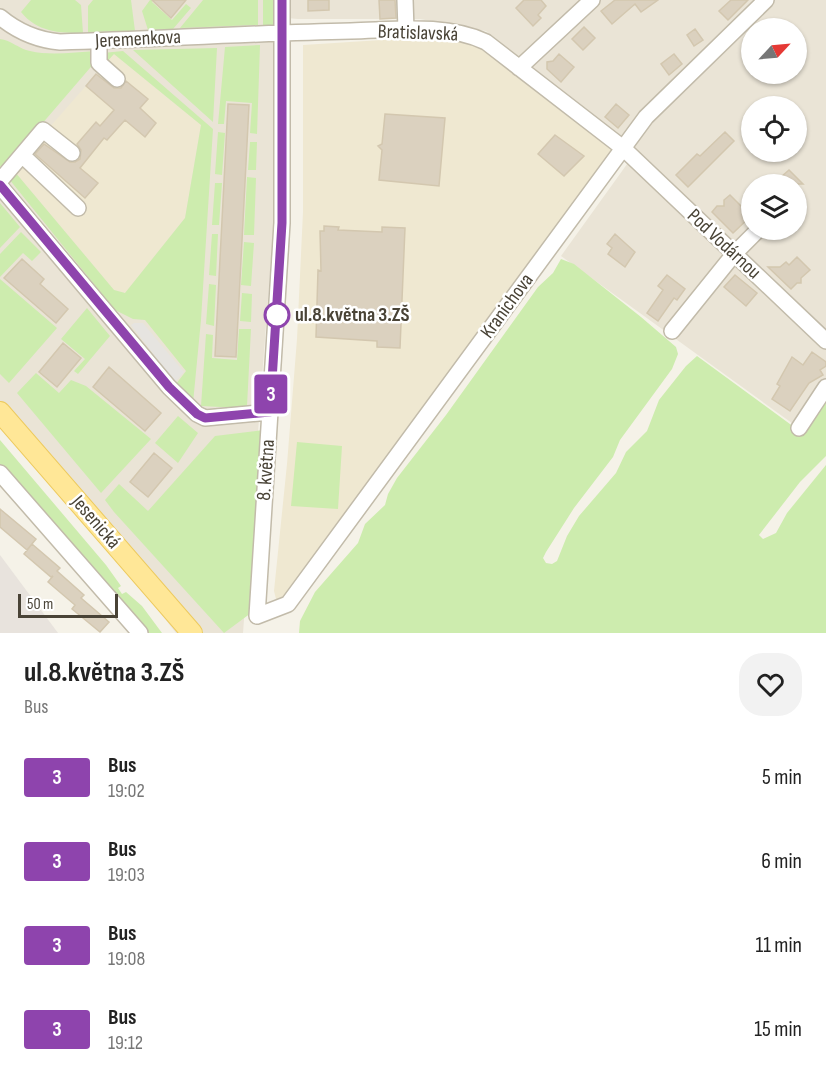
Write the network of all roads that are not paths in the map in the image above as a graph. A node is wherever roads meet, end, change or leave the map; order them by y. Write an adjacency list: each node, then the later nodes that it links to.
1 (282, 0): 7 (street, 8. května)
2 (405, 0): 6 (street)
3 (592, 0): 9 (street)
4 (766, 0): 11 (street, Kranichova)
5 (1, 20): 8 (street, Jeremenkova)
6 (406, 30): 7 (street, Bratislavská); 9 (street, Bratislavská)
7 (283, 32): 8 (street, Jeremenkova); 23 (street, 8. května)
8 (99, 41): 10 (street)
9 (519, 68): 11 (street, Bratislavská)
10 (117, 79)
11 (623, 148): 18 (street, Pod Vodárnou); 26 (street, Kranichova)
12 (72, 153): 13 (street)
13 (22, 154): 14 (street); 16 (street)
14 (0, 181)
15 (0, 186): 23 (street)
16 (78, 208)
17 (748, 240): 18 (street)
18 (734, 254): 19 (street); 20 (street, Pod Vodárnou)
19 (672, 331)
20 (826, 341)
21 (826, 387): 24 (street)
22 (0, 412): 28 (main road, Jesenická)
23 (270, 412): 26 (street, 8. května)
24 (799, 428)
25 (0, 473): 27 (street)
26 (257, 616)
27 (140, 633)
28 (192, 633)

